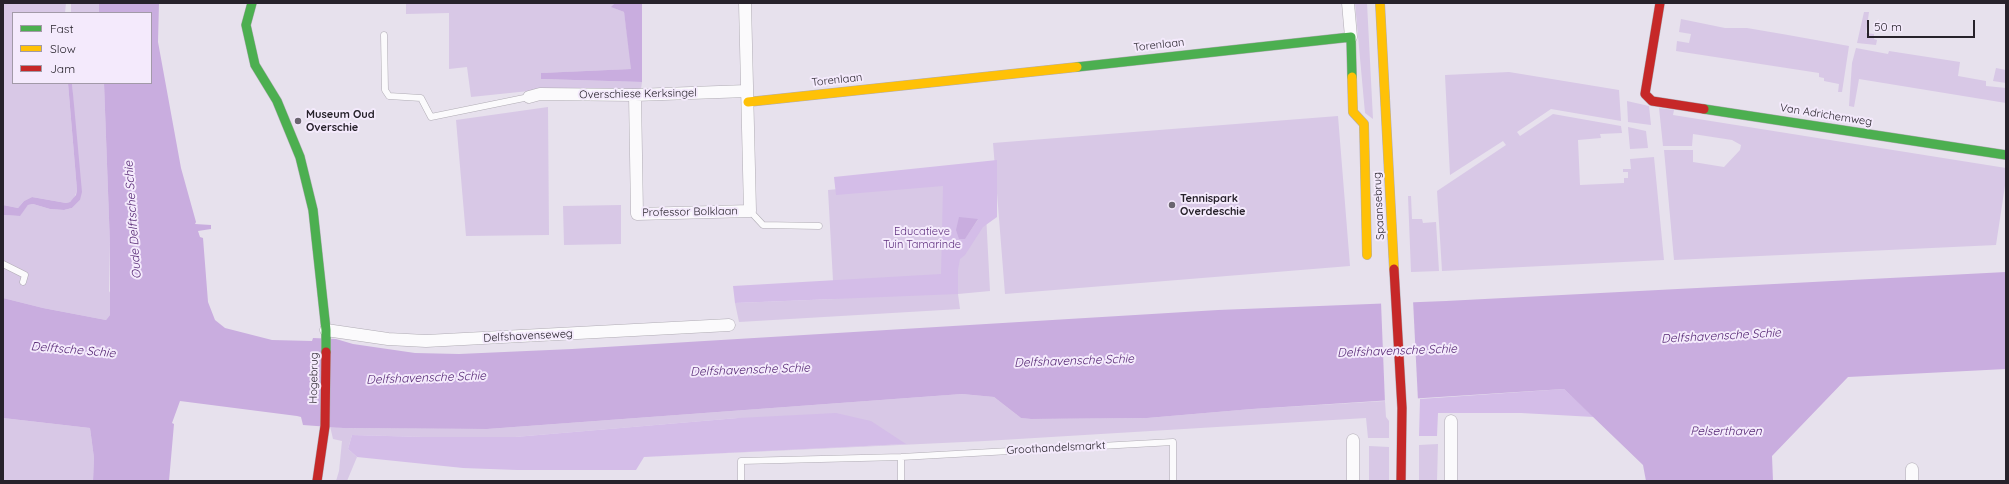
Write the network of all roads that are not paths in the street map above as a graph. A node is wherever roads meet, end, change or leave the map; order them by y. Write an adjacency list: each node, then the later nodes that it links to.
1 (252, 3): 18 (street, Hogebrug)
2 (745, 3): 9 (street, Professor Bolklaan)
3 (1348, 3): 7 (street)
4 (1380, 3): 27 (street, Spaansebrug)
5 (1660, 3): 11 (street, Van Adrichemweg)
6 (384, 35): 10 (lane)
7 (1351, 37): 9 (street, Torenlaan); 14 (street)
8 (635, 95): 9 (street, Overschiese Kerksingel); 10 (street, Overschiese Kerksingel); 12 (street, Professor Bolklaan)
9 (748, 96): 12 (street, Professor Bolklaan)
10 (529, 97)
11 (2006, 155)
12 (750, 211): 13 (lane)
13 (819, 226)
14 (1367, 255)
15 (3, 264): 16 (lane)
16 (23, 282)
17 (729, 325): 18 (street, Delfshavenseweg)
18 (326, 334): 22 (street, Hogebrug)
19 (1450, 421): 28 (street)
20 (1353, 440): 26 (street)
21 (901, 456): 23 (lane, Groothandelsmarkt); 24 (lane); 25 (lane, Groothandelsmarkt)
22 (317, 481)
23 (741, 481)
24 (901, 481)
25 (1173, 481)
26 (1353, 481)
27 (1401, 481)
28 (1451, 481)

